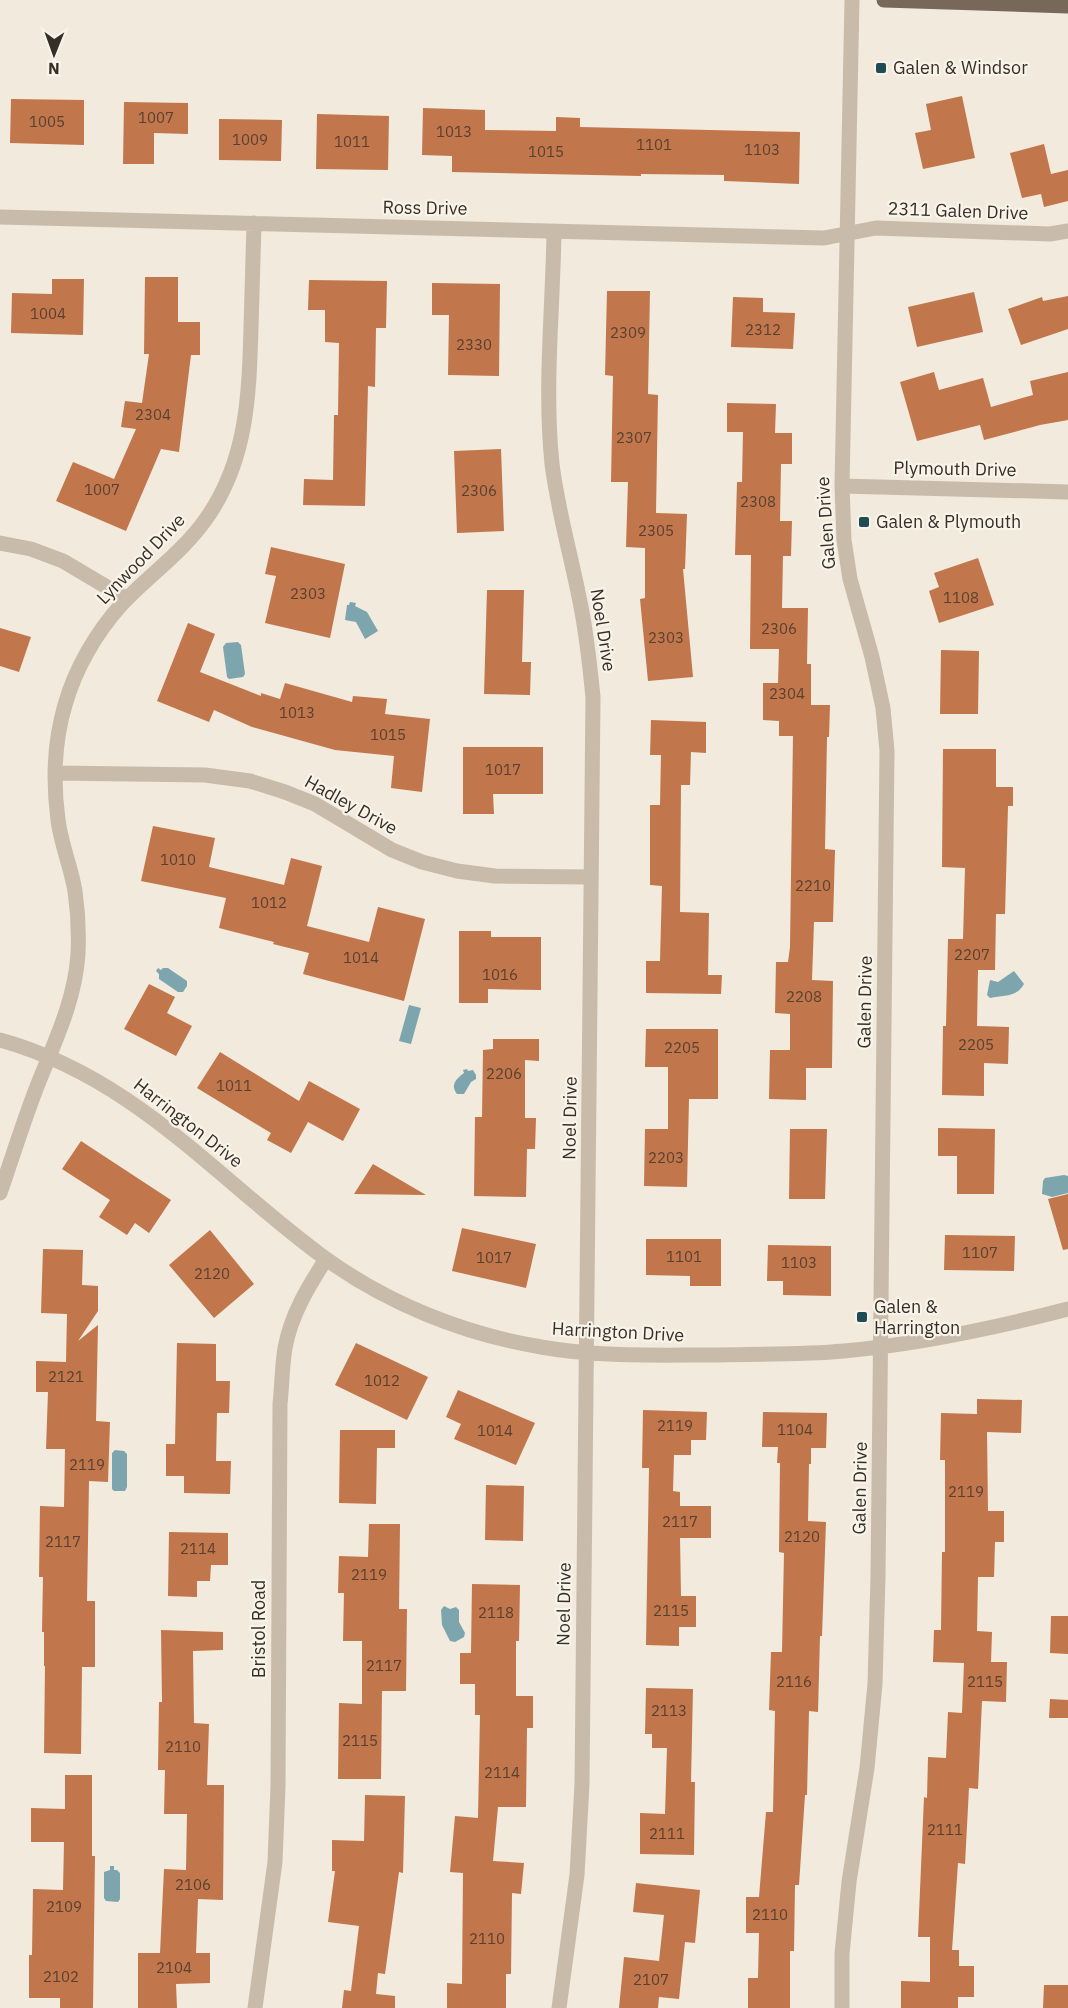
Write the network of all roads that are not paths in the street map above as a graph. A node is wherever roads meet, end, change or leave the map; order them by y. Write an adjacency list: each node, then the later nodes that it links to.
1 (852, 0): 8 (street, Galen Drive)
2 (884, 0): 3 (main road)
3 (1068, 6)
4 (0, 217): 5 (street, Ross Drive)
5 (254, 223): 6 (street, Ross Drive); 12 (street, Lynwood Drive)
6 (554, 231): 8 (street, Ross Drive); 14 (street, Noel Drive)
7 (1068, 231): 8 (street, 2311 Galen Drive)
8 (848, 233): 9 (street, Galen Drive)
9 (842, 486): 10 (street, Plymouth Drive); 20 (street, Galen Drive)
10 (1068, 492)
11 (0, 543): 12 (street)
12 (127, 599): 13 (street, Lynwood Drive)
13 (55, 773): 14 (street, Hadley Drive); 16 (street, Lynwood Drive)
14 (591, 877): 21 (street, Noel Drive)
15 (0, 1040): 16 (street, Harrington Drive)
16 (49, 1056): 17 (street, Lynwood Drive); 18 (street, Harrington Drive)
17 (0, 1193)
18 (326, 1258): 21 (street, Harrington Drive); 22 (street, Bristol Road)
19 (1068, 1309): 20 (street, Harrington Drive)
20 (881, 1346): 21 (street, Harrington Drive); 24 (street, Galen Drive)
21 (586, 1353): 23 (street, Noel Drive)
22 (255, 2008)
23 (559, 2008)
24 (842, 2008)

